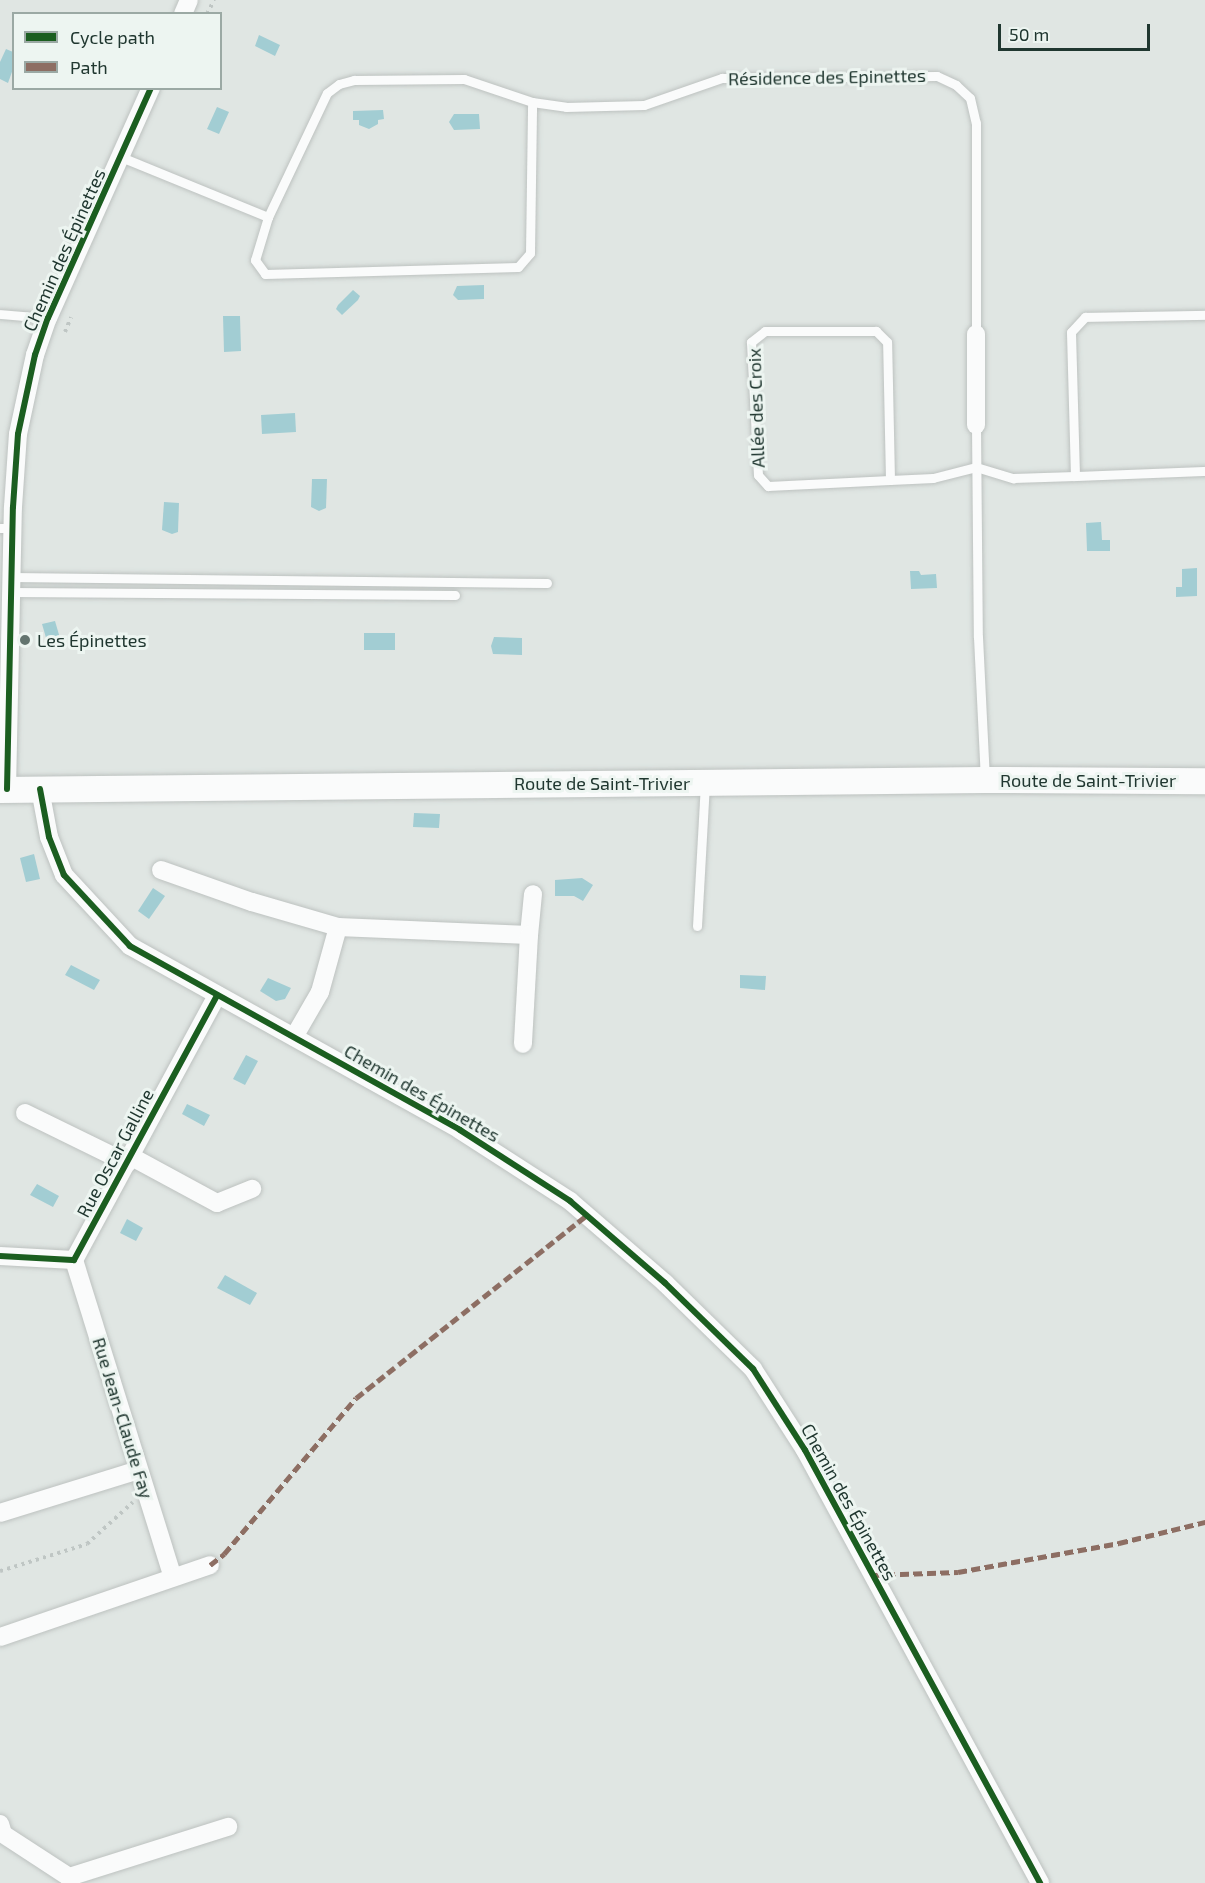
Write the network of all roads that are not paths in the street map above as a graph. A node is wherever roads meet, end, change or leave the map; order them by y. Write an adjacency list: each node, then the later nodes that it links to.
1 (150, 90): 3 (street, Chemin des Épinettes)
2 (532, 102): 4 (lane, Résidence des Epinettes); 4 (lane, Résidence des Epinettes); 8 (lane, Résidence des Epinettes)
3 (121, 157): 4 (lane); 7 (street, Chemin des Épinettes)
4 (268, 217)
5 (0, 314): 7 (lane)
6 (1202, 315): 12 (lane)
7 (48, 318): 14 (street, Chemin des Épinettes)
8 (976, 334): 9 (street, Résidence des Epinettes)
9 (976, 426): 10 (lane, Résidence des Epinettes)
10 (976, 467): 12 (lane, Allée des Croix); 13 (lane, Allée des Croix); 18 (lane)
11 (1201, 471): 12 (lane, Allée des Croix)
12 (1075, 476)
13 (890, 480): 13 (lane, Allée des Croix)
14 (6, 528): 16 (street, Chemin des Épinettes)
15 (547, 583): 16 (lane)
16 (11, 585): 17 (lane); 21 (street, Chemin des Épinettes)
17 (454, 595)
18 (985, 780): 19 (main road, Route de Saint-Trivier); 20 (main road, Route de Saint-Trivier)
19 (1205, 781)
20 (705, 782): 22 (main road, Route de Saint-Trivier); 25 (lane)
21 (4, 789): 22 (main road, Route de Saint-Trivier)
22 (40, 789): 28 (street, Chemin des Épinettes)
23 (161, 870): 26 (street)
24 (533, 894): 27 (street)
25 (697, 926)
26 (338, 927): 27 (street); 29 (street)
27 (530, 934): 30 (street)
28 (217, 994): 29 (street, Chemin des Épinettes); 32 (street, Rue Oscar Galline)
29 (294, 1037): 44 (street, Chemin des Épinettes)
30 (523, 1044)
31 (25, 1113): 32 (street)
32 (128, 1160): 33 (street); 35 (street, Rue Oscar Galline)
33 (252, 1189)
34 (0, 1256): 35 (street)
35 (74, 1260): 36 (street, Rue Jean-Claude Fay)
36 (139, 1470): 37 (street); 39 (street, Rue Jean-Claude Fay)
37 (0, 1513)
38 (210, 1565): 39 (street)
39 (173, 1577): 40 (street)
40 (0, 1637)
41 (0, 1824): 43 (street)
42 (228, 1827): 43 (street)
43 (70, 1880)
44 (1040, 1883)

